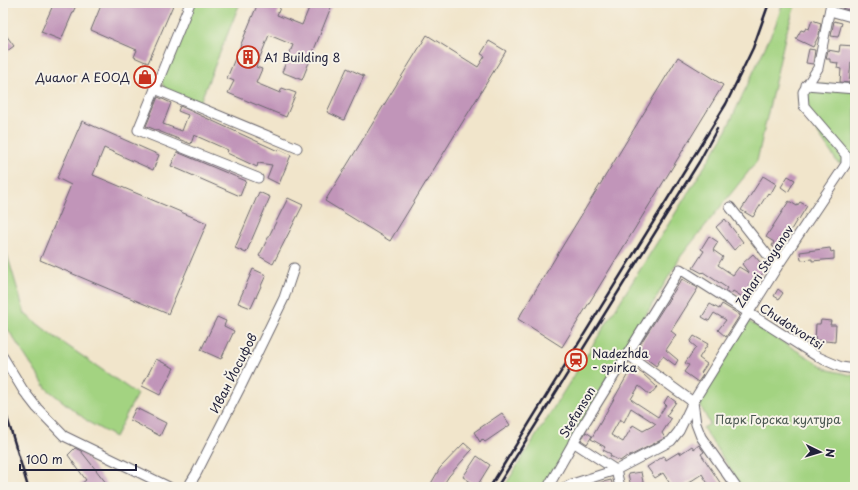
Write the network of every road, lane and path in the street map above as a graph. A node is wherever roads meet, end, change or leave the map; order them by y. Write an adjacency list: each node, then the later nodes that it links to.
1 (190, 3): 6 (street)
2 (831, 7): 3 (street); 4 (street, Zahari Stoyanov)
3 (855, 18)
4 (806, 85): 5 (street); 10 (street, Zahari Stoyanov)
5 (855, 88)
6 (155, 89): 7 (street); 8 (street)
7 (297, 148)
8 (258, 178)
9 (730, 207): 10 (street)
10 (777, 267): 13 (street, Zahari Stoyanov)
11 (294, 268): 21 (street, Иван Йосифов)
12 (680, 269): 13 (street, Chudotvortsi); 14 (street, Stefanson)
13 (749, 313): 16 (street, Chudotvortsi); 17 (street, Zahari Stoyanov)
14 (627, 354): 17 (street); 18 (street, Stefanson)
15 (3, 357): 20 (street)
16 (855, 369)
17 (693, 402): 19 (street, Zahari Stoyanov); 25 (street)
18 (573, 442): 19 (street); 22 (street, Stefanson)
19 (616, 470): 23 (street, Zahari Stoyanov); 24 (street)
20 (169, 487)
21 (188, 487)
22 (548, 487)
23 (566, 487)
24 (620, 487)
25 (736, 487)

